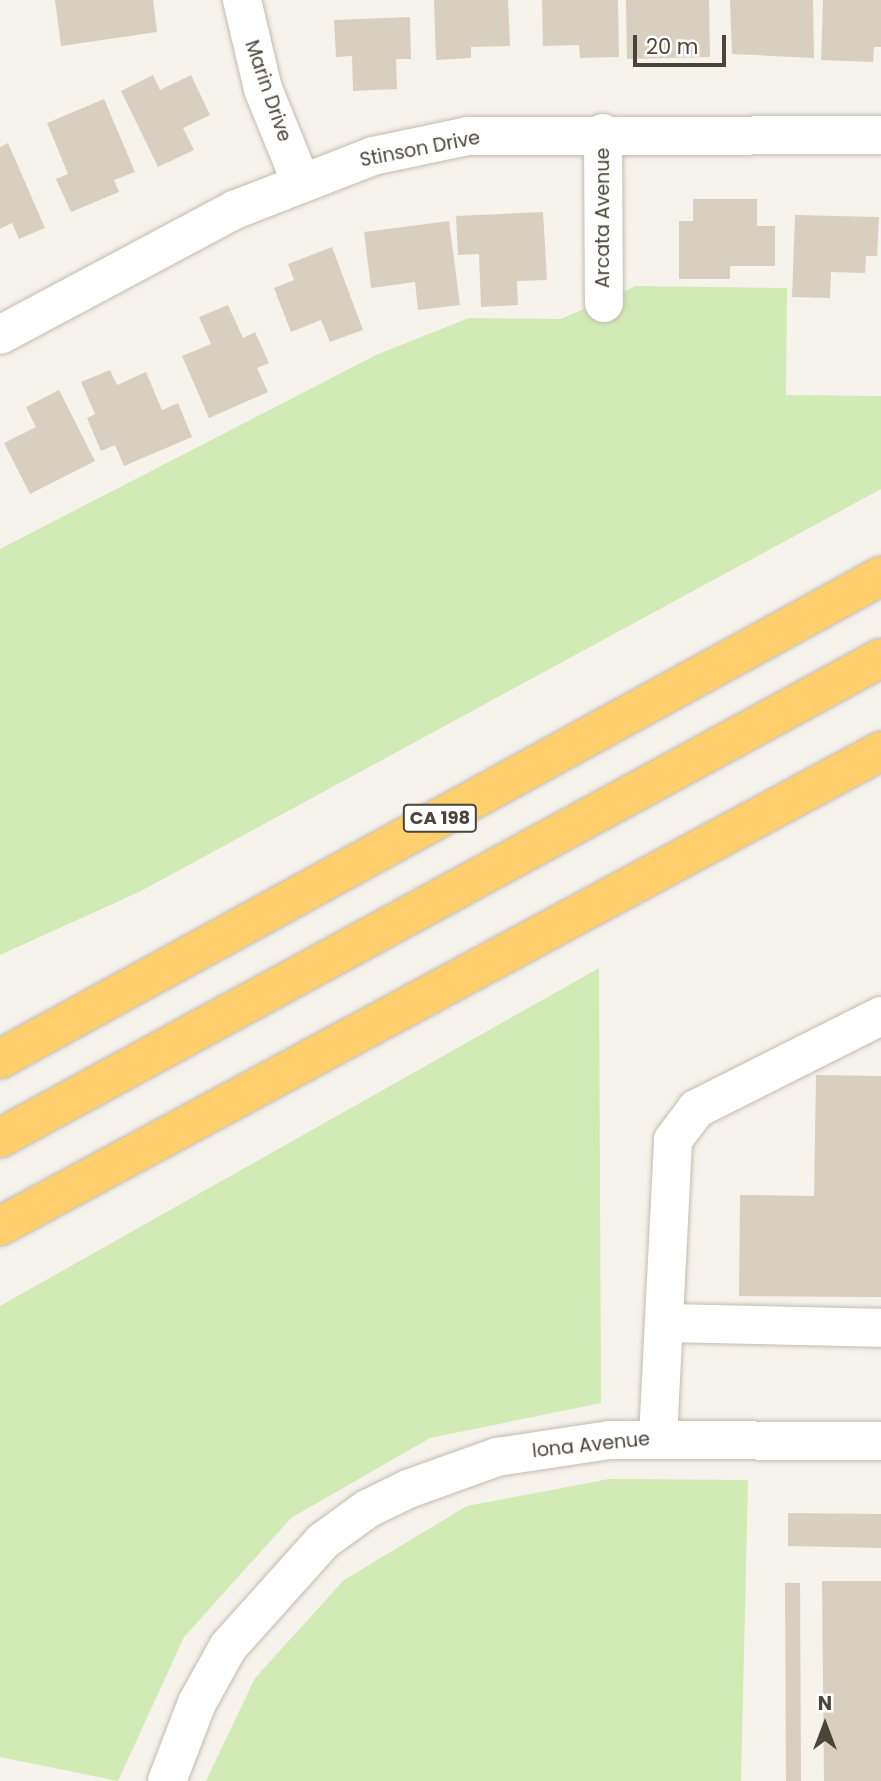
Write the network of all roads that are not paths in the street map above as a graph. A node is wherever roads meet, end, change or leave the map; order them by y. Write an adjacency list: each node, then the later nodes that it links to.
1 (242, 0): 4 (street, Marin Drive)
2 (603, 133): 3 (street, Stinson Drive); 4 (street, Stinson Drive); 5 (street, Arcata Avenue)
3 (881, 135)
4 (300, 180): 6 (street, Stinson Drive)
5 (604, 303)
6 (0, 335)
7 (881, 576): 11 (highway, CA 198)
8 (881, 658): 12 (highway)
9 (881, 751): 13 (highway)
10 (881, 1016): 14 (street)
11 (0, 1059)
12 (0, 1138)
13 (0, 1226)
14 (664, 1323): 15 (street); 16 (street)
15 (881, 1328)
16 (658, 1438): 17 (street, Iona Avenue); 18 (street, Iona Avenue)
17 (881, 1441)
18 (167, 1781)

